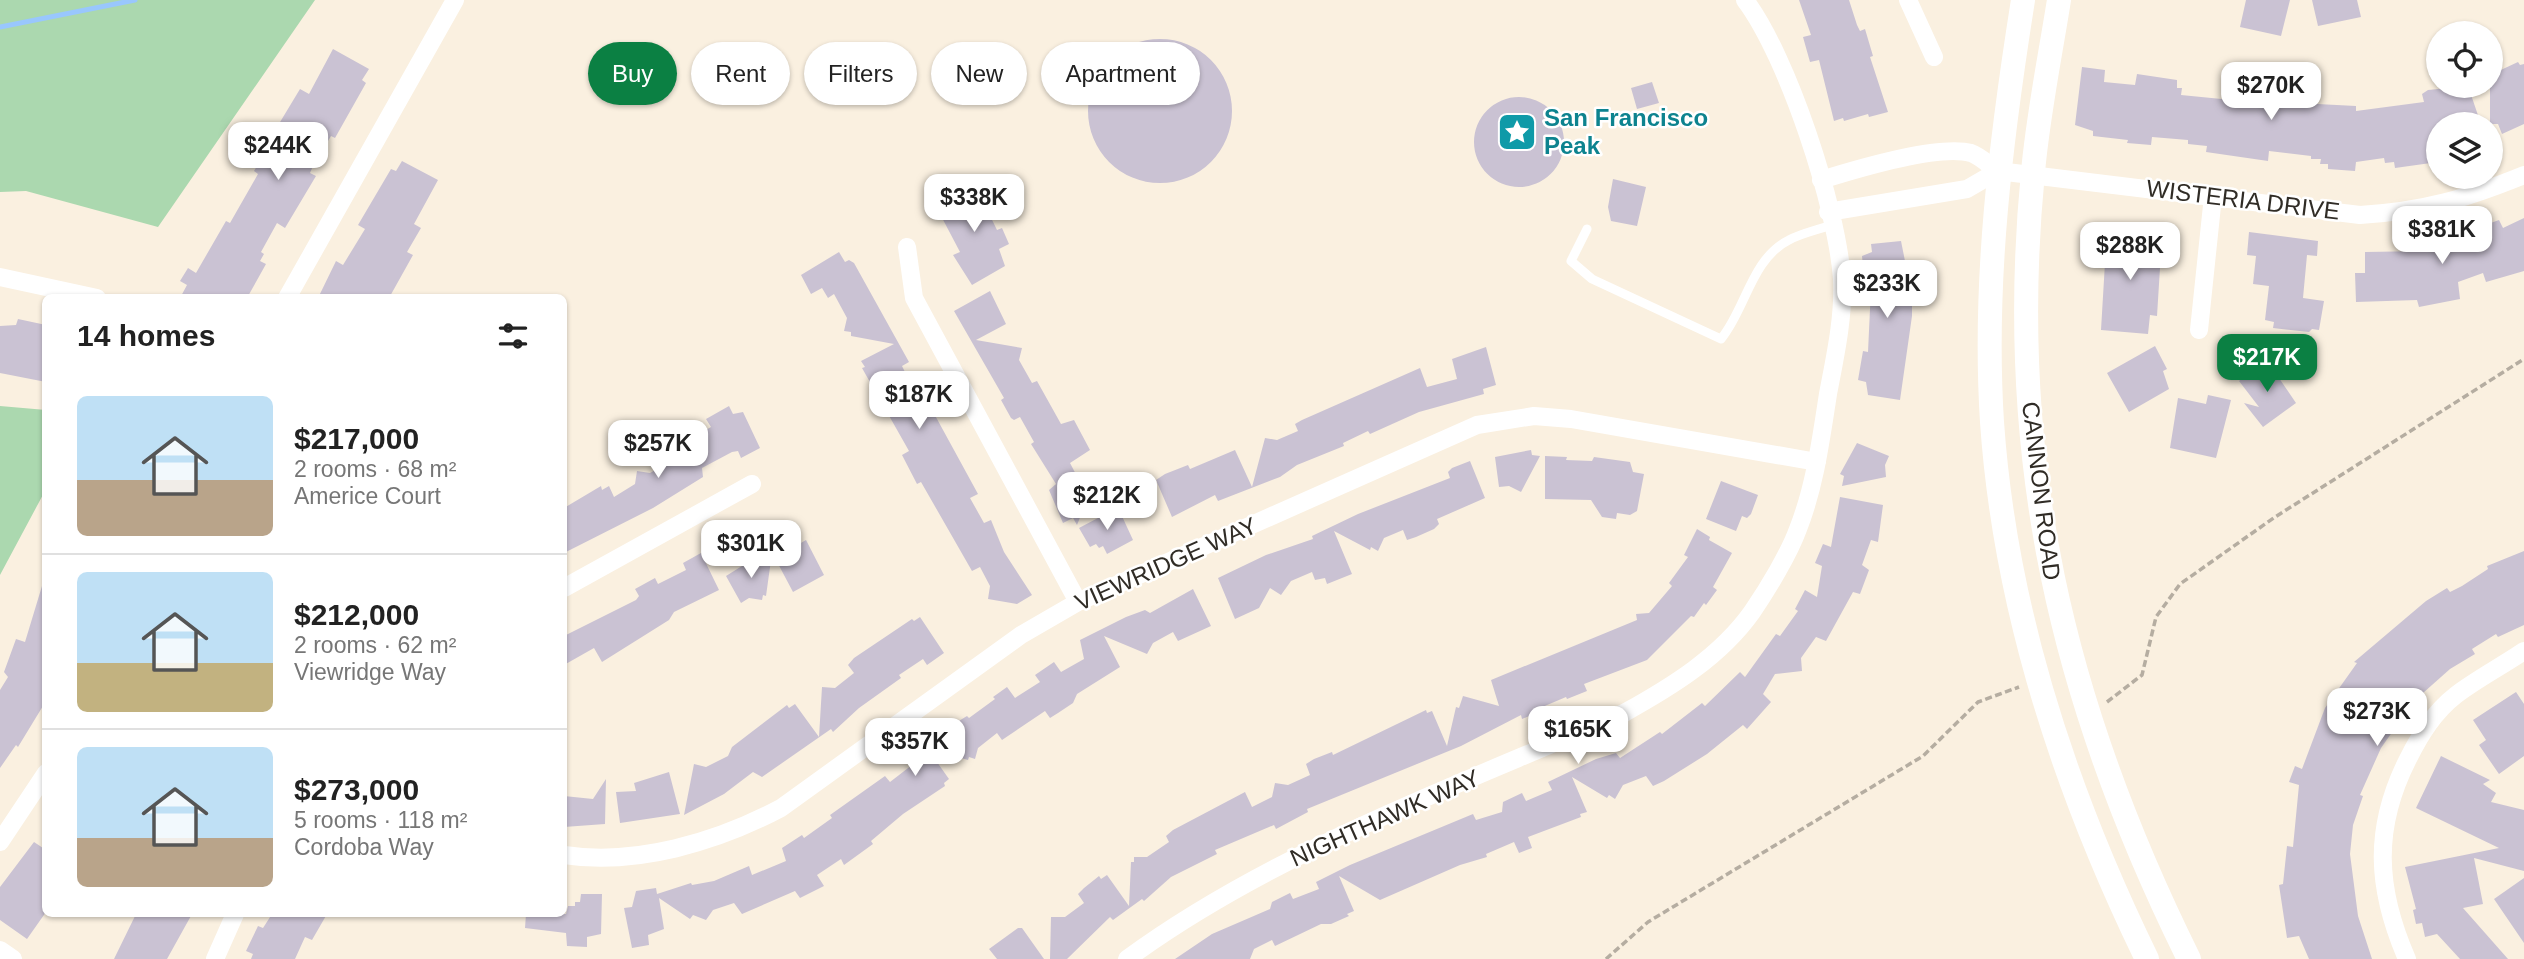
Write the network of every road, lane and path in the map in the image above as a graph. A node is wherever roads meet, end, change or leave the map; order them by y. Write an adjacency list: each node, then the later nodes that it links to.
1 (455, 0): 17 (street)
2 (1745, 0): 10 (street, NIGHTHAWK WAY)
3 (1908, 0): 6 (street)
4 (2023, 0): 7 (main road, CANNON ROAD)
5 (2059, 0): 8 (main road, CANNON ROAD)
6 (1934, 57)
7 (1998, 171): 8 (street, WISTERIA DRIVE); 10 (street); 12 (street); 36 (main road, CANNON ROAD)
8 (2033, 173): 11 (street, WISTERIA DRIVE); 37 (main road, CANNON ROAD)
9 (2524, 175): 11 (street, WISTERIA DRIVE)
10 (1821, 180): 12 (street, NIGHTHAWK WAY)
11 (2213, 196): 18 (street)
12 (1830, 219): 13 (lane); 20 (street, NIGHTHAWK WAY)
13 (1587, 229)
14 (907, 247): 23 (street)
15 (0, 277): 16 (street)
16 (79, 294)
17 (289, 294)
18 (2199, 330)
19 (2524, 359): 26 (path)
20 (1817, 463): 23 (street, VIEWRIDGE WAY); 34 (street, NIGHTHAWK WAY)
21 (752, 484): 22 (street)
22 (567, 586)
23 (1078, 602): 29 (street, VIEWRIDGE WAY)
24 (2524, 651): 38 (street)
25 (2022, 686): 35 (path)
26 (2103, 705)
27 (42, 780): 28 (street)
28 (0, 842)
29 (567, 855)
30 (234, 917): 33 (street)
31 (0, 950): 32 (street)
32 (13, 959)
33 (215, 959)
34 (1128, 959)
35 (1606, 959)
36 (2147, 959)
37 (2189, 959)
38 (2407, 959)

